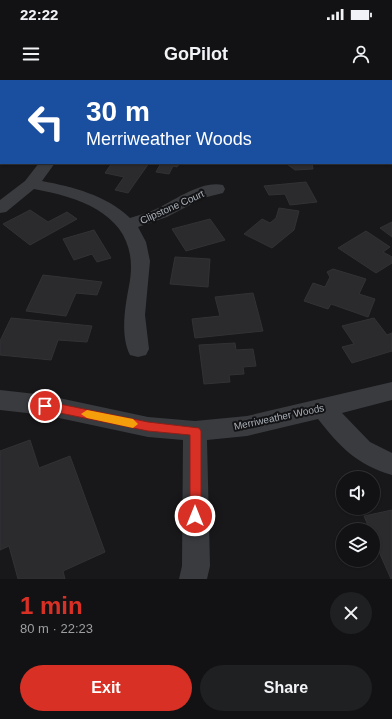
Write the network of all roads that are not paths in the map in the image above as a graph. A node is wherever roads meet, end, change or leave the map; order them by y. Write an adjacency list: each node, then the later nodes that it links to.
1 (46, 164): 2 (street)
2 (31, 184): 4 (street); 5 (street)
3 (217, 189): 5 (street, Clipstone Court)
4 (0, 208)
5 (127, 225): 6 (street)
6 (138, 349)
7 (392, 391): 9 (street, Merriweather Woods)
8 (0, 400): 10 (street, Merriweather Woods)
9 (324, 408): 10 (street, Merriweather Woods); 11 (street)
10 (195, 431): 12 (street)
11 (392, 464)
12 (193, 579)

